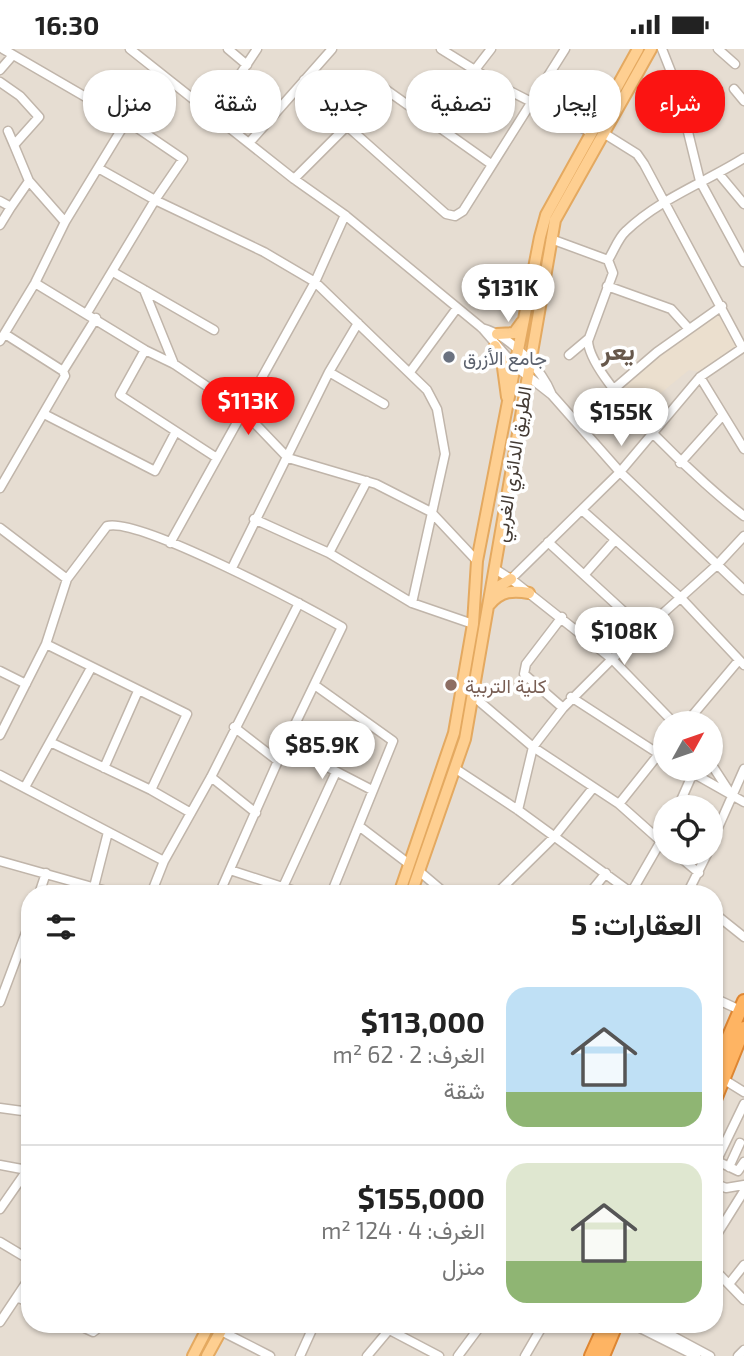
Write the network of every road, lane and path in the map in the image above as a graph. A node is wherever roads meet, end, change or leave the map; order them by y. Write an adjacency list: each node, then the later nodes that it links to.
1 (4, 49): 13 (street)
2 (130, 49): 17 (street)
3 (228, 49): 15 (street)
4 (257, 49): 15 (street)
5 (332, 49): 19 (street)
6 (441, 49): 20 (street)
7 (491, 49): 21 (street)
8 (638, 49): 23 (main road, الطريق الدائري الغربي)
9 (651, 49): 40 (main road, الطريق الدائري الغربي)
10 (662, 49): 49 (street)
11 (718, 49): 14 (street)
12 (560, 51): 22 (street)
13 (13, 55): 16 (street); 29 (street)
14 (735, 64)
15 (247, 65): 18 (street)
16 (0, 70)
17 (156, 70)
18 (244, 70)
19 (312, 70)
20 (472, 70)
21 (475, 70)
22 (549, 70)
23 (621, 80)
24 (0, 82): 42 (street)
25 (176, 86): 30 (street)
26 (295, 88): 41 (street)
27 (734, 89): 31 (street)
28 (392, 94): 44 (street)
29 (83, 96)
30 (190, 97)
31 (744, 101)
32 (529, 104): 44 (street)
33 (8, 131): 42 (street)
34 (120, 133): 45 (street)
35 (145, 133): 50 (street)
36 (236, 133): 41 (street)
37 (340, 133): 47 (street)
38 (355, 133): 44 (street)
39 (592, 133): 70 (main road, الطريق الدائري الغربي)
40 (605, 134): 52 (street); 58 (main road, الطريق الدائري الغربي)
41 (249, 143): 47 (street)
42 (14, 145): 48 (street)
43 (744, 158): 46 (street)
44 (491, 164)
45 (98, 168): 50 (street); 56 (street)
46 (719, 174): 49 (street); 53 (street)
47 (294, 179): 55 (street)
48 (29, 181): 54 (street); 56 (street)
49 (700, 181): 52 (street); 60 (street)
50 (155, 200): 61 (street); 62 (street)
51 (0, 201): 54 (street)
52 (664, 204): 59 (street); 66 (street)
53 (744, 204)
54 (11, 208): 57 (street)
55 (345, 215): 62 (street); 67 (street)
56 (65, 222): 63 (street)
57 (0, 225)
58 (551, 239): 59 (street); 81 (main road, الطريق الدائري الغربي)
59 (608, 260): 64 (street)
60 (744, 262)
61 (113, 272): 65 (street); 68 (street)
62 (315, 282): 71 (street); 95 (street)
63 (35, 283): 68 (street); 74 (street)
64 (607, 286): 72 (street); 75 (street)
65 (144, 290): 73 (street); 82 (street)
66 (722, 306): 72 (street); 77 (street)
67 (457, 307): 76 (street); 86 (street)
68 (87, 313): 69 (street)
69 (96, 318): 78 (street); 84 (street)
70 (524, 320): 76 (main road); 79 (main road, الطريق الدائري الغربي)
71 (358, 323): 85 (street); 86 (street)
72 (690, 328): 91 (street)
73 (214, 330)
74 (2, 338): 84 (street)
75 (588, 339): 80 (street); 91 (street)
76 (496, 340): 79 (street); 83 (street); 94 (main road)
77 (743, 347): 88 (street)
78 (145, 350): 82 (street); 99 (street)
79 (518, 350): 81 (street); 83 (main road, الطريق الدائري الغربي)
80 (569, 355)
81 (529, 363): 87 (main road, الطريق الدائري الغربي); 92 (street)
82 (174, 364): 95 (street)
83 (515, 366): 87 (street); 94 (main road, الطريق الدائري الغربي)
84 (63, 371): 96 (street)
85 (329, 372): 93 (street); 102 (street)
86 (410, 372): 108 (street)
87 (526, 375): 89 (street); 90 (main road, الطريق الدائري الغربي)
88 (700, 377): 97 (street); 98 (street)
89 (536, 384): 90 (main road); 92 (street)
90 (524, 387): 120 (main road, الطريق الدائري الغربي)
91 (615, 389): 98 (street)
92 (552, 395): 104 (street)
93 (384, 404)
94 (509, 407): 117 (main road, الطريق الدائري الغربي)
95 (242, 410): 101 (street); 102 (street)
96 (44, 414): 99 (street); 106 (street)
97 (722, 416): 100 (street); 103 (street)
98 (653, 432): 103 (street); 104 (street)
99 (175, 433): 101 (street)
100 (744, 449)
101 (217, 458): 115 (street)
102 (288, 458): 105 (street); 110 (street)
103 (680, 463): 109 (street)
104 (620, 472): 107 (street); 118 (street)
105 (367, 481): 108 (street); 116 (street)
106 (0, 488)
107 (583, 511): 113 (street); 114 (street)
108 (430, 512): 117 (street); 128 (street)
109 (744, 516)
110 (254, 519): 116 (street); 119 (street)
111 (0, 528): 122 (street)
112 (744, 536): 118 (street)
113 (615, 540): 121 (street); 126 (street)
114 (548, 542): 121 (street); 123 (street)
115 (170, 543): 119 (street); 122 (street)
116 (329, 553): 128 (street)
117 (477, 561): 131 (main road, الطريق الدائري الغربي)
118 (718, 564): 124 (street); 126 (street)
119 (232, 568): 127 (street)
120 (495, 569): 123 (street); 129 (main road, الطريق الدائري الغربي)
121 (584, 575): 132 (street)
122 (67, 579): 133 (street)
123 (511, 579): 125 (street); 129 (main road)
124 (744, 590)
125 (529, 593): 129 (main road); 130 (street)
126 (681, 598): 132 (street); 135 (street)
127 (299, 603): 139 (street); 147 (street)
128 (412, 603): 131 (street)
129 (488, 606): 142 (main road, الطريق الدائري الغربي)
130 (562, 617): 134 (street); 144 (street)
131 (473, 624): 140 (main road, الطريق الدائري الغربي)
132 (645, 631): 134 (street)
133 (46, 644): 136 (street); 138 (street)
134 (612, 659): 143 (street); 145 (street)
135 (741, 663): 146 (street)
136 (91, 668): 141 (street); 149 (street)
137 (0, 671): 138 (street)
138 (26, 684): 148 (street)
139 (316, 686): 150 (street); 166 (street)
140 (463, 689): 142 (main road); 181 (main road, الطريق الدائري الغربي)
141 (138, 691): 155 (street); 165 (street)
142 (473, 696): 151 (street); 156 (main road, الطريق الدائري الغربي)
143 (571, 698): 144 (street); 152 (street)
144 (563, 708): 151 (street)
145 (662, 711)
146 (697, 711)
147 (234, 727): 153 (street); 160 (street)
148 (0, 735)
149 (50, 743): 155 (street); 163 (street)
150 (285, 745): 153 (street); 158 (street)
151 (533, 747): 164 (street); 170 (street)
152 (653, 751)
153 (278, 761): 172 (street)
154 (653, 767): 169 (street)
155 (104, 768): 165 (street)
156 (456, 769): 170 (street); 185 (main road, الطريق الدائري الغربي)
157 (744, 769): 167 (street)
158 (335, 772): 166 (street); 195 (street)
159 (0, 775): 163 (street)
160 (211, 777): 171 (street); 172 (street)
161 (707, 781): 167 (street)
162 (722, 781): 167 (street)
163 (25, 787): 176 (street)
164 (593, 788): 169 (street); 177 (street)
165 (151, 790): 171 (street)
166 (372, 790): 174 (street)
167 (732, 796): 168 (street); 173 (street)
168 (744, 802)
169 (619, 804): 175 (street)
170 (519, 810): 177 (street)
171 (191, 813): 180 (street)
172 (256, 813): 184 (street)
173 (723, 816)
174 (359, 826): 181 (street); 196 (street)
175 (653, 831)
176 (108, 832): 180 (street); 191 (street)
177 (554, 837): 187 (street); 200 (street)
178 (653, 858): 203 (street)
179 (0, 861): 186 (street)
180 (164, 861): 192 (street)
181 (409, 864): 185 (main road); 197 (main road, الطريق الدائري الغربي)
182 (689, 865): 188 (street)
183 (702, 865): 188 (street)
184 (230, 870): 193 (street); 194 (street)
185 (419, 871): 198 (main road, الطريق الدائري الغربي); 199 (street)
186 (46, 873): 189 (street); 190 (street)
187 (606, 873): 201 (street); 202 (street)
188 (699, 873): 204 (street)
189 (42, 885)
190 (87, 885)
191 (95, 885)
192 (155, 885)
193 (223, 885)
194 (277, 885)
195 (284, 885)
196 (335, 885)
197 (402, 885)
198 (414, 885)
199 (435, 885)
200 (505, 885)
201 (596, 885)
202 (622, 885)
203 (637, 885)
204 (693, 885)
205 (723, 920): 206 (street)
206 (744, 937)
207 (21, 944): 208 (street)
208 (2, 991): 210 (street)
209 (723, 1001): 211 (street)
210 (0, 1002)
211 (742, 1006): 213 (highway)
212 (744, 1028): 214 (highway)
213 (723, 1042)
214 (723, 1067)
215 (723, 1078): 216 (street)
216 (744, 1091)
217 (744, 1104): 220 (street)
218 (0, 1108): 219 (street)
219 (21, 1111)
220 (729, 1137): 221 (street); 222 (street)
221 (742, 1144): 227 (street)
222 (723, 1149)
223 (744, 1162): 227 (street)
224 (0, 1165): 226 (street)
225 (723, 1166): 227 (street)
226 (21, 1167)
227 (729, 1167)
228 (21, 1178): 233 (street)
229 (744, 1185): 231 (street)
230 (723, 1187): 231 (street)
231 (726, 1188): 232 (street)
232 (742, 1194): 234 (street)
233 (0, 1209)
234 (723, 1225)
235 (0, 1242): 236 (street)
236 (21, 1255)
237 (744, 1265): 239 (street)
238 (723, 1278): 239 (street)
239 (729, 1284): 243 (street)
240 (21, 1291): 241 (street)
241 (17, 1297): 242 (street); 244 (street)
242 (21, 1299)
243 (744, 1300)
244 (0, 1322)
245 (205, 1333): 259 (main road)
246 (219, 1333): 260 (main road)
247 (231, 1333): 261 (street)
248 (310, 1333): 262 (street)
249 (387, 1333): 263 (street)
250 (400, 1333): 258 (street)
251 (475, 1333): 265 (street)
252 (538, 1333): 266 (street)
253 (601, 1333): 267 (highway)
254 (613, 1333): 268 (highway)
255 (650, 1333): 269 (street)
256 (674, 1333): 270 (street)
257 (744, 1350): 271 (street)
258 (428, 1354): 264 (street)
259 (193, 1356)
260 (207, 1356)
261 (270, 1356)
262 (300, 1356)
263 (367, 1356)
264 (439, 1356)
265 (458, 1356)
266 (525, 1356)
267 (591, 1356)
268 (604, 1356)
269 (696, 1356)
270 (710, 1356)
271 (738, 1356)

